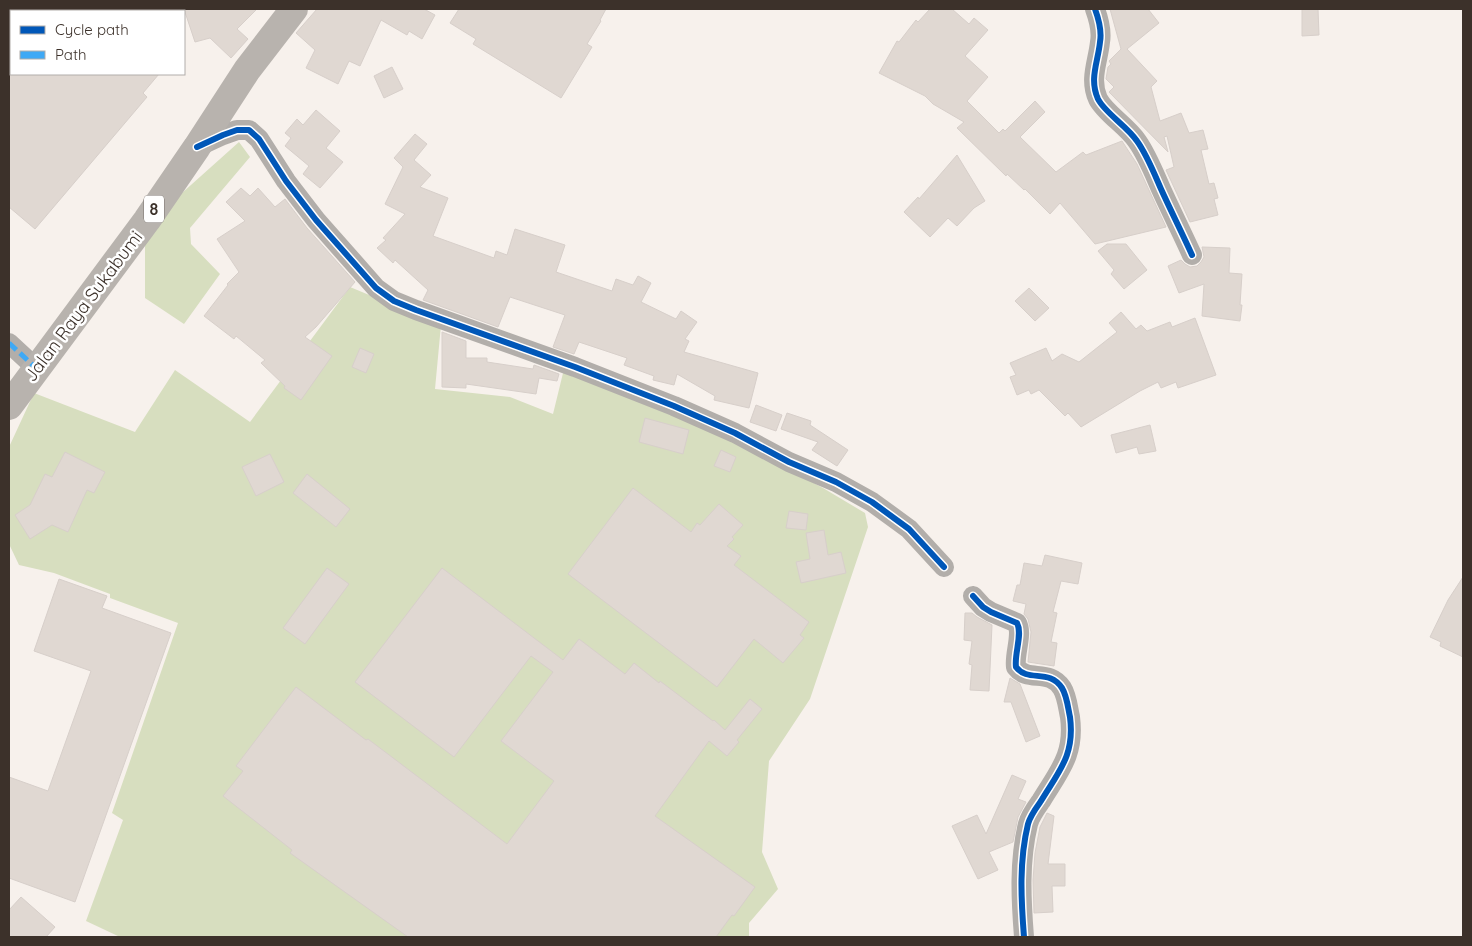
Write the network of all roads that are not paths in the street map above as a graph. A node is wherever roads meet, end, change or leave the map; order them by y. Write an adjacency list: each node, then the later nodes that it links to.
1 (294, 9): 3 (highway, Jalan Raya Sukabumi / 8)
2 (1095, 9): 4 (street)
3 (197, 147): 6 (highway, Jalan Raya Sukabumi / 8); 8 (street)
4 (1192, 255)
5 (9, 343): 6 (street)
6 (36, 368): 7 (highway, Jalan Raya Sukabumi / 8)
7 (9, 406)
8 (944, 567)
9 (973, 596): 10 (street)
10 (1024, 937)

